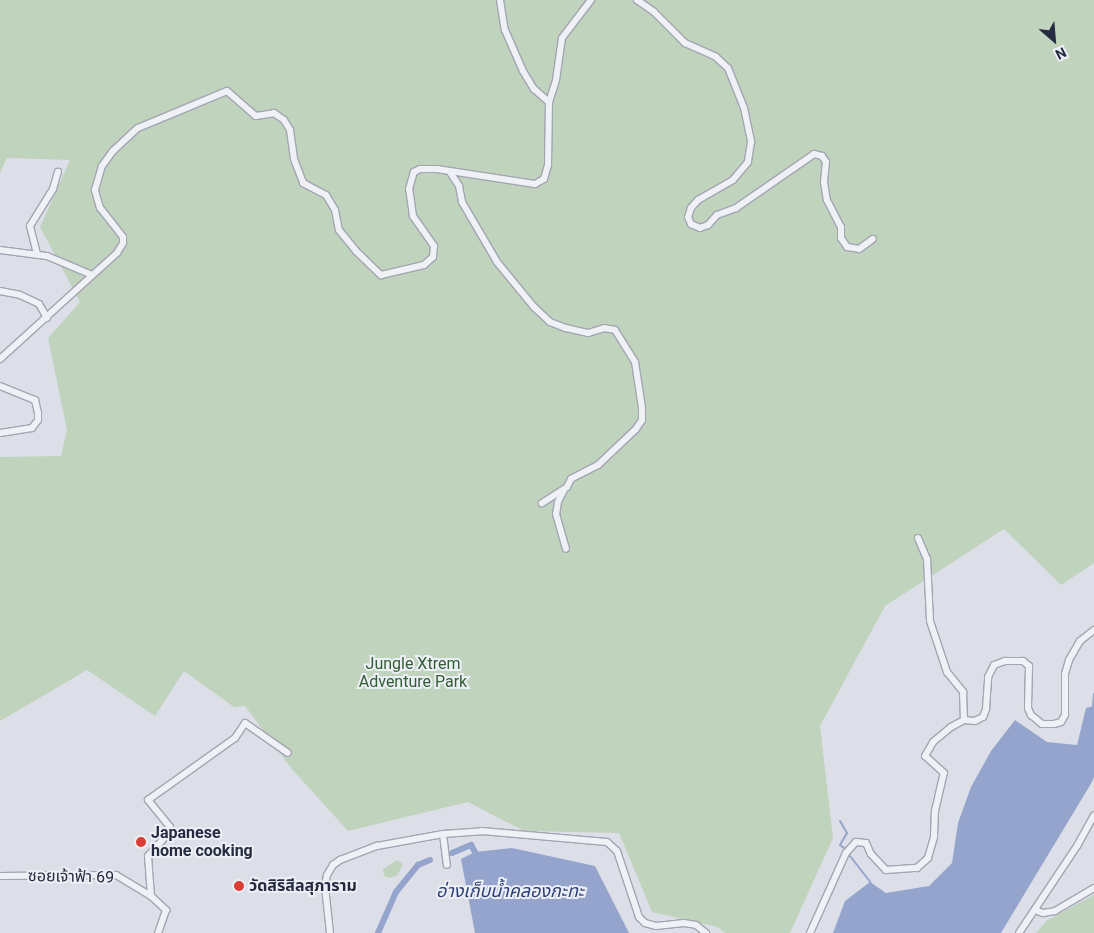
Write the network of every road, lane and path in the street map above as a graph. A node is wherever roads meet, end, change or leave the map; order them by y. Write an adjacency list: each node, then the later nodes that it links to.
1 (500, 0): 4 (street)
2 (591, 0): 4 (street)
3 (637, 0): 7 (street)
4 (549, 102): 6 (street)
5 (58, 172): 9 (street)
6 (450, 172): 10 (street); 16 (street)
7 (873, 239)
8 (0, 250): 9 (street)
9 (37, 254): 10 (street)
10 (92, 275): 12 (street)
11 (0, 291): 12 (street)
12 (47, 318): 13 (street)
13 (0, 359)
14 (0, 386): 15 (street)
15 (0, 432)
16 (567, 488): 17 (street); 19 (street)
17 (542, 504)
18 (918, 538): 21 (street)
19 (566, 549)
20 (1094, 630): 21 (street)
21 (964, 720): 33 (street)
22 (288, 753): 28 (street)
23 (1094, 815): 29 (street)
24 (443, 834): 25 (street); 31 (street); 32 (street)
25 (447, 865)
26 (0, 876): 28 (street, ซอยเจ้าฟ้า 69)
27 (1094, 888): 29 (street)
28 (151, 896): 30 (street, ซอยเจ้าฟ้า 69)
29 (1035, 910): 34 (street)
30 (158, 933)
31 (330, 933)
32 (706, 933)
33 (810, 933)
34 (1019, 933)

